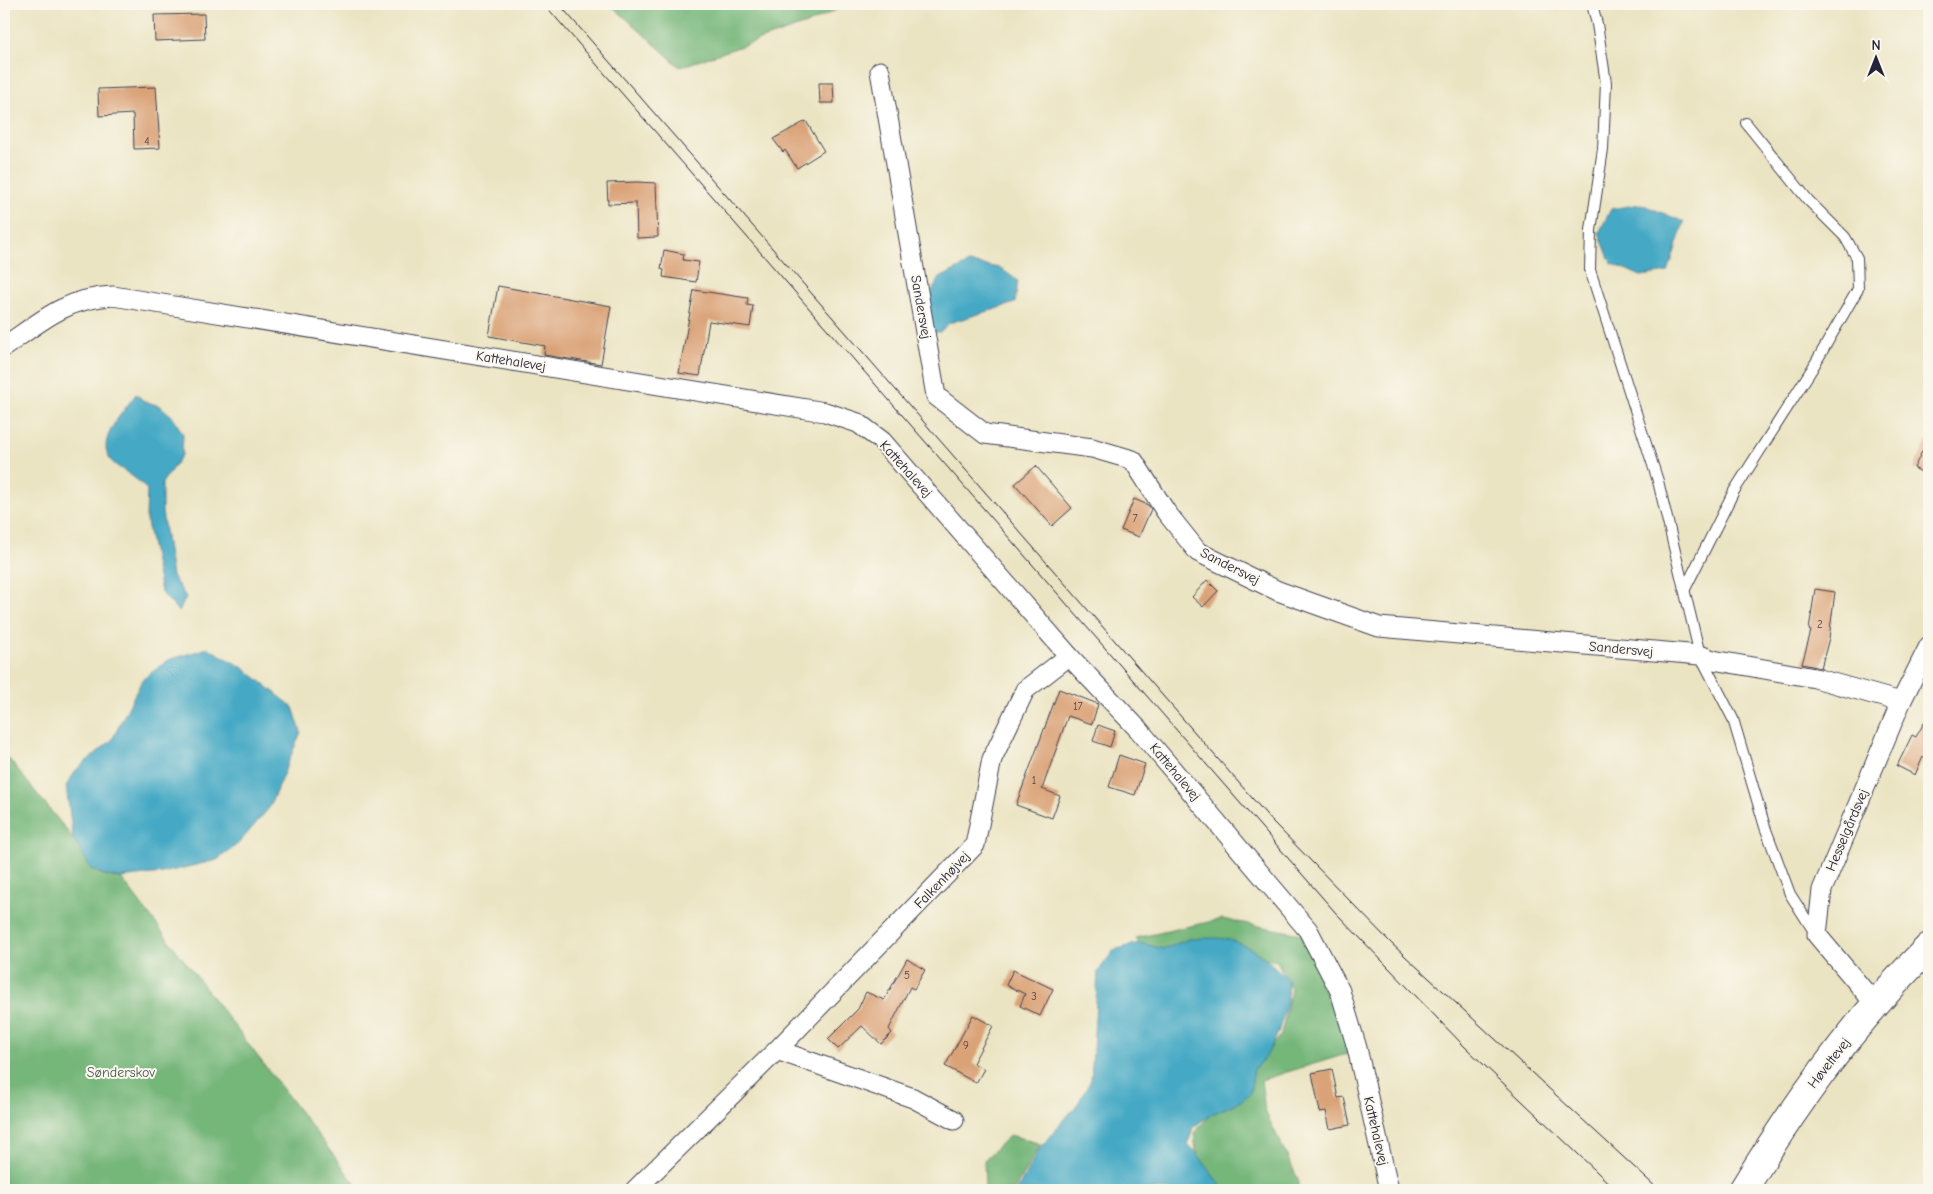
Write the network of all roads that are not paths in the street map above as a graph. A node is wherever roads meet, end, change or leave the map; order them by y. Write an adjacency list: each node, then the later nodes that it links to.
1 (1592, 4): 5 (lane)
2 (880, 71): 7 (street, Sandersvej)
3 (1746, 123): 5 (lane)
4 (4, 347): 8 (street, Kattehalevej)
5 (1685, 589): 7 (lane)
6 (1929, 646): 9 (street, Hesselgårdsvej)
7 (1700, 655): 9 (street, Sandersvej); 10 (lane)
8 (1069, 656): 13 (street, Falkenhøjvej); 16 (street, Kattehalevej)
9 (1901, 702): 10 (street, Hesselgårdsvej)
10 (1817, 935): 12 (street)
11 (1929, 947): 12 (street, Høveltevej)
12 (1876, 1005): 17 (street, Høveltevej)
13 (777, 1050): 14 (street); 15 (street, Falkenhøjvej)
14 (954, 1120)
15 (635, 1190)
16 (1389, 1190)
17 (1743, 1190)

